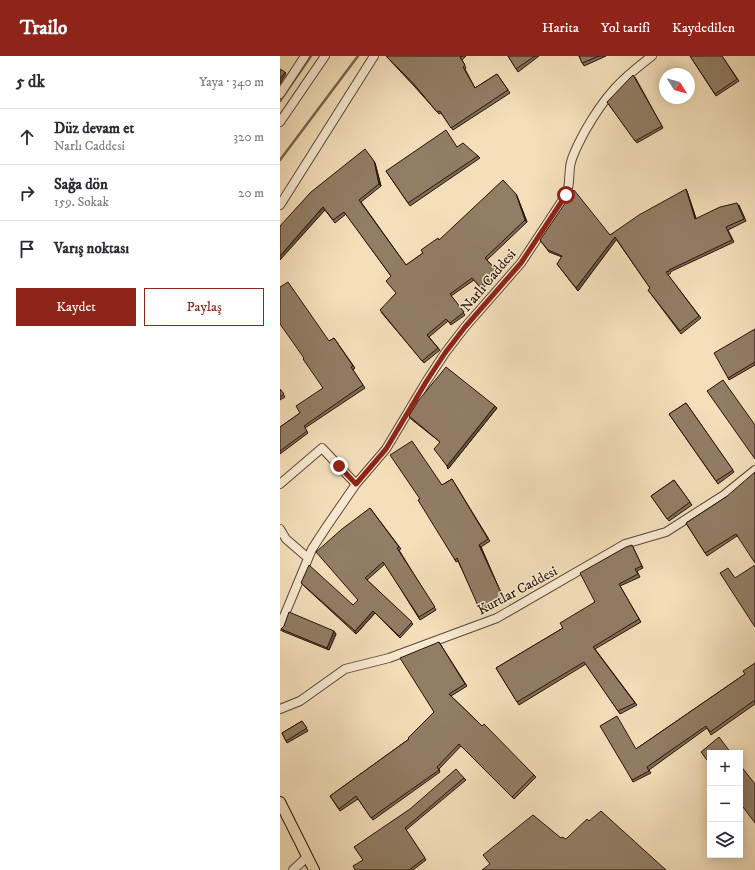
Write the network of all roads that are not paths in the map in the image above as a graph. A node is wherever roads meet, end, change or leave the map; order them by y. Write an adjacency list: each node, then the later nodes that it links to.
1 (305, 56): 5 (street)
2 (326, 56): 6 (street)
3 (374, 56): 7 (street)
4 (652, 56): 10 (street, Narlı Caddesi)
5 (280, 94)
6 (280, 122)
7 (280, 205)
8 (755, 470): 14 (street, Kurtlar Caddesi)
9 (280, 484): 10 (street)
10 (356, 484): 12 (street, Narlı Caddesi)
11 (280, 529): 12 (street)
12 (308, 558): 13 (street, Narlı Caddesi)
13 (280, 626)
14 (280, 709)
15 (280, 802): 16 (main road)
16 (308, 857): 17 (street); 18 (main road)
17 (293, 870)
18 (314, 870)

